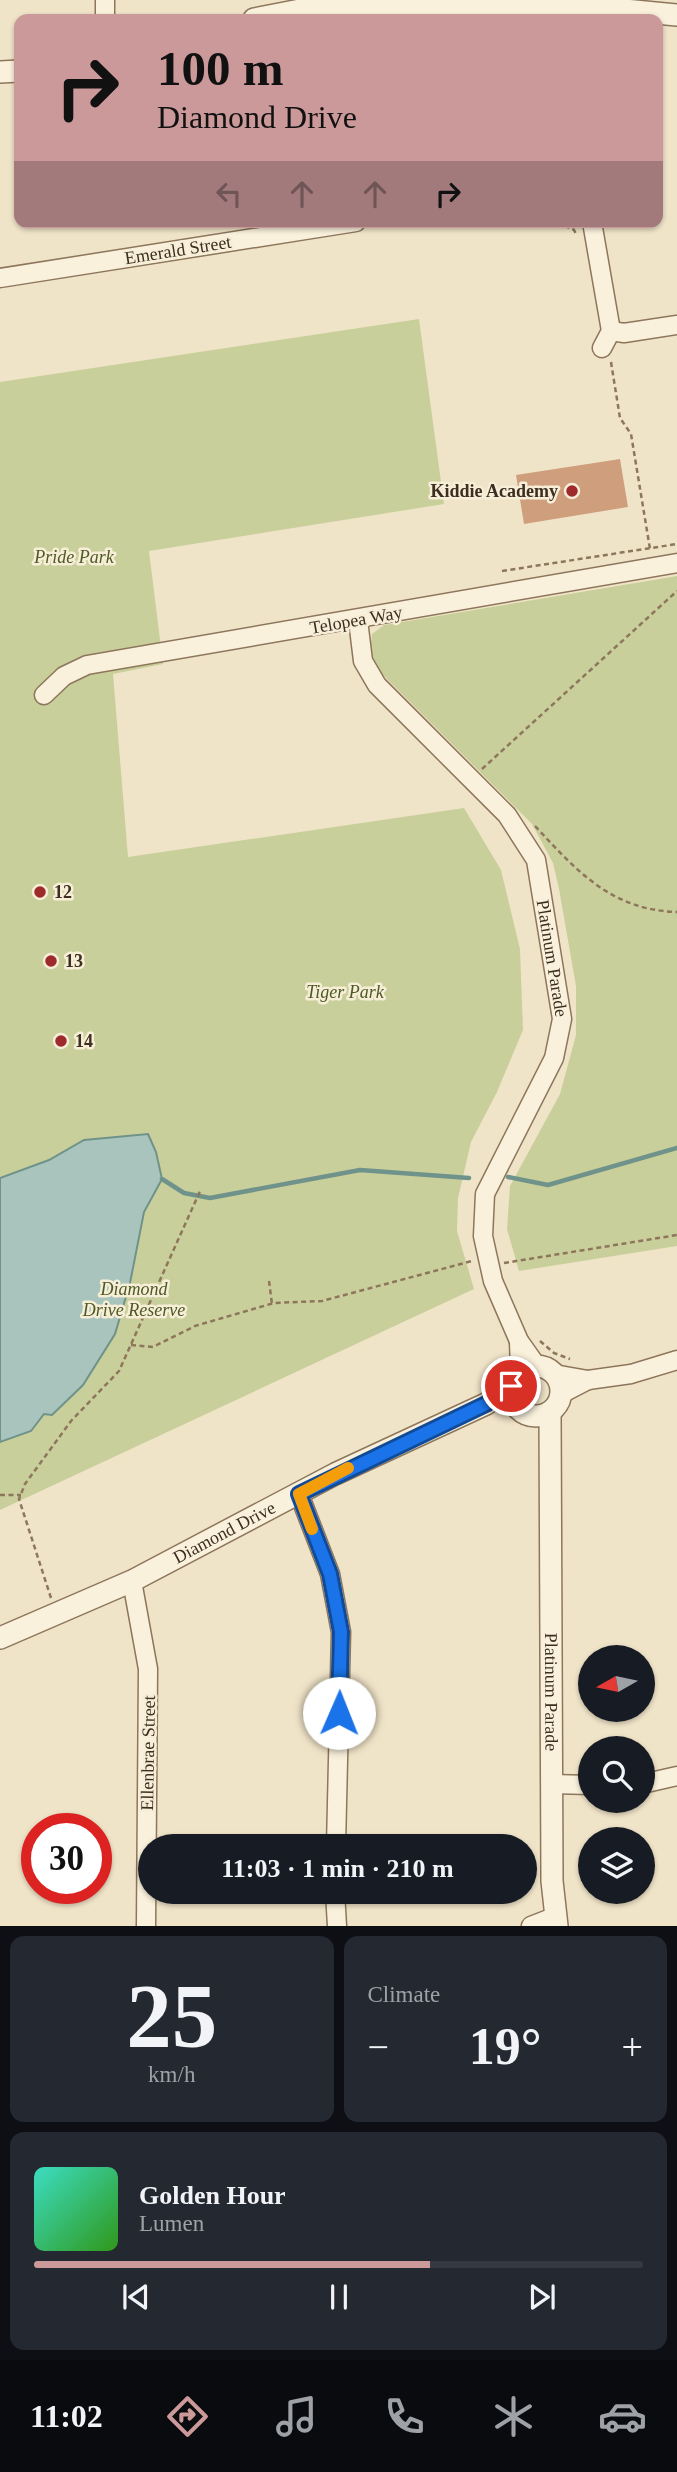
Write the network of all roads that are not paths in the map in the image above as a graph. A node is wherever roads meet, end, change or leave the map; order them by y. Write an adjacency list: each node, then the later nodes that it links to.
1 (593, 4): 2 (street); 4 (street)
2 (493, 13): 3 (street)
3 (280, 14)
4 (677, 15)
5 (318, 228): 7 (street, Emerald Street)
6 (593, 228): 8 (street)
7 (0, 278)
8 (677, 325)
9 (677, 563): 10 (street, Telopea Way)
10 (358, 620): 11 (street, Telopea Way); 13 (street, Platinum Parade)
11 (44, 695)
12 (677, 1360): 14 (street)
13 (524, 1375): 14 (street); 15 (street, Diamond Drive); 16 (street); 16 (street)
14 (588, 1380): 16 (street)
15 (486, 1404): 16 (street); 17 (street, Diamond Drive)
16 (541, 1408): 22 (street, Platinum Parade)
17 (299, 1494): 18 (street, Diamond Drive); 24 (street)
18 (132, 1581): 19 (street, Diamond Drive); 27 (street, Ellenbrae Street)
19 (0, 1638)
20 (677, 1776): 21 (street)
21 (655, 1781)
22 (552, 1784): 23 (street); 26 (street, Platinum Parade)
23 (578, 1784)
24 (336, 1834)
25 (336, 1904): 28 (street)
26 (556, 1922): 29 (street)
27 (146, 1926)
28 (337, 1926)
29 (531, 1926)

